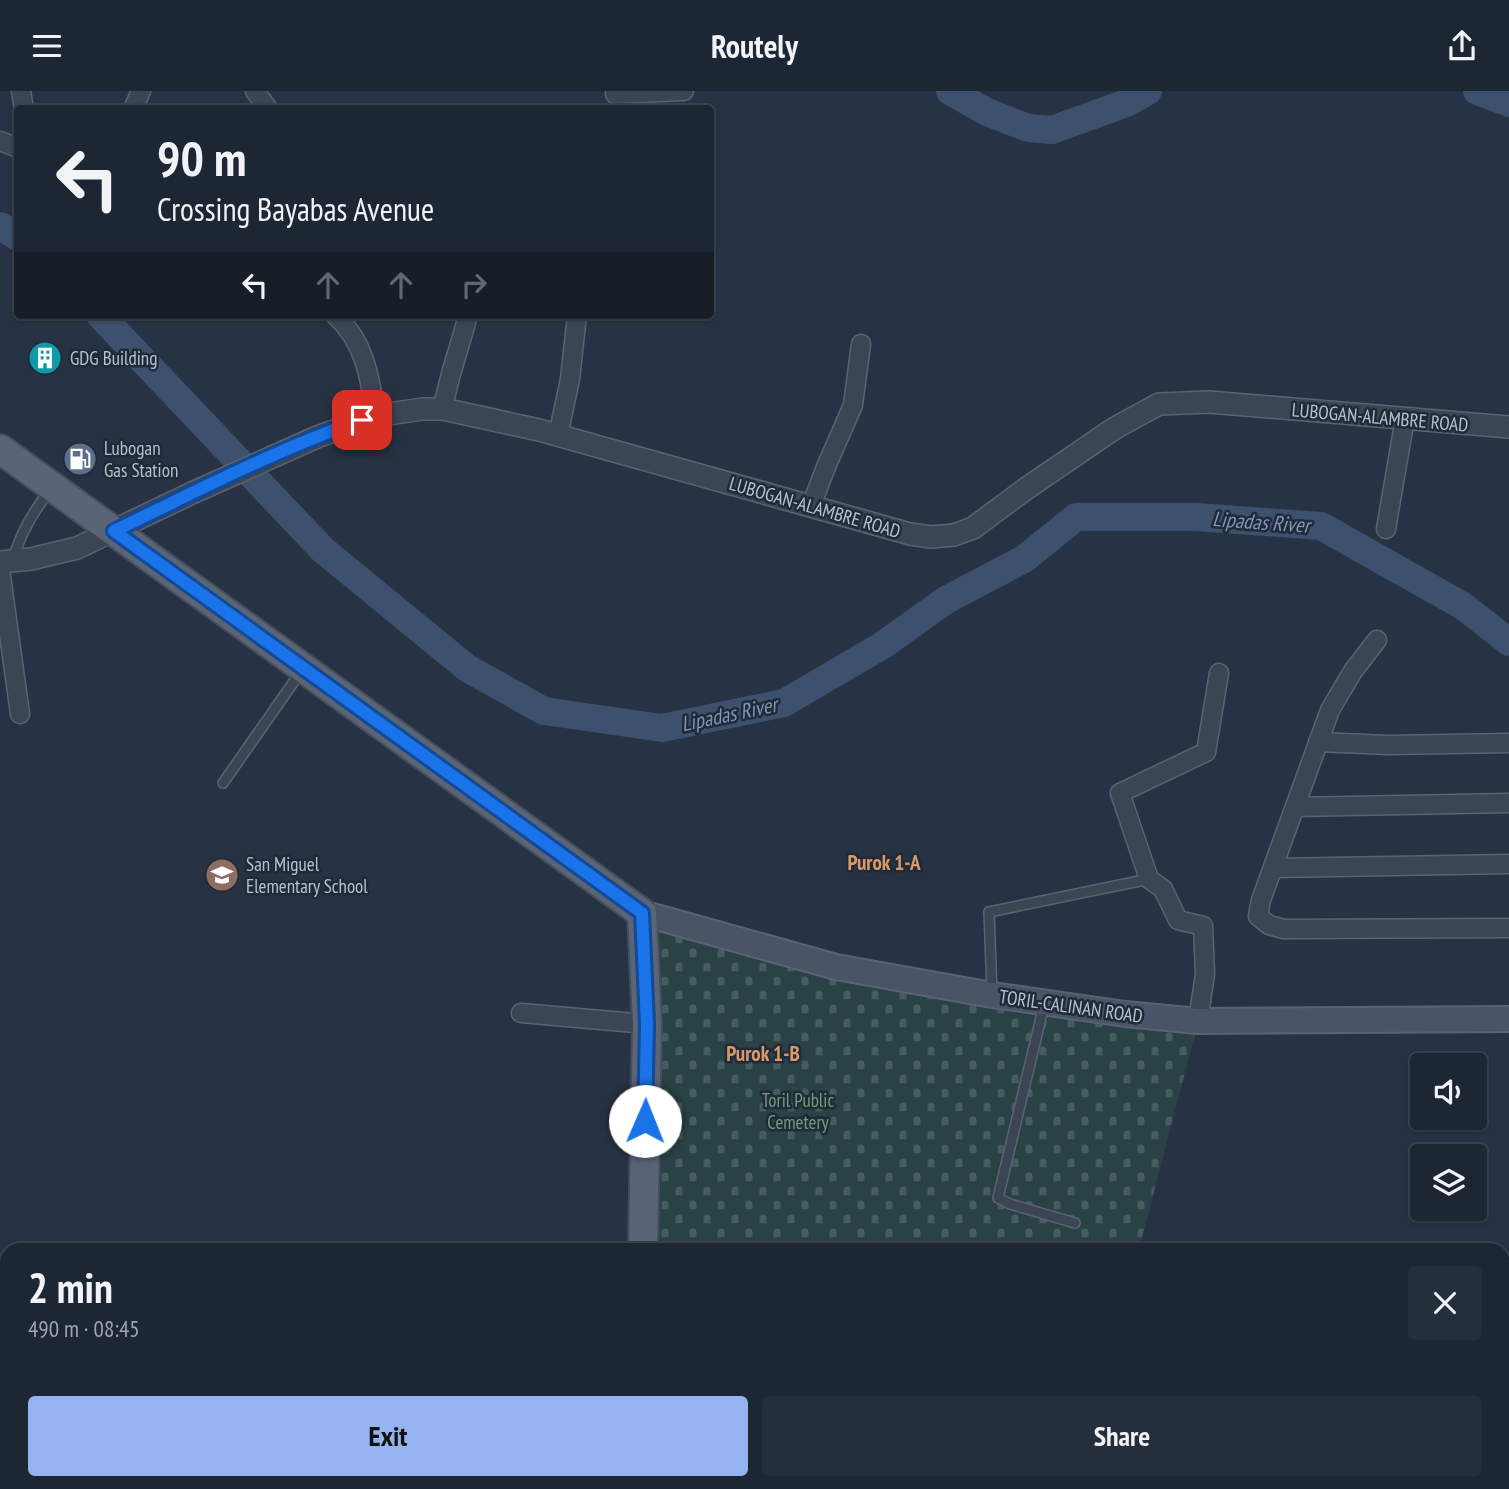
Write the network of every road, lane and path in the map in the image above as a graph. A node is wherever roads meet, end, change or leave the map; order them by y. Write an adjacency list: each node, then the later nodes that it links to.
1 (684, 91): 2 (street)
2 (616, 98)
3 (338, 319): 8 (street)
4 (467, 319): 7 (street)
5 (578, 319): 11 (street)
6 (861, 344): 14 (street)
7 (443, 409): 8 (street, LUBOGAN-ALAMBRE ROAD); 11 (street, LUBOGAN-ALAMBRE ROAD)
8 (376, 416): 16 (street, LUBOGAN-ALAMBRE ROAD)
9 (1405, 418): 10 (street, LUBOGAN-ALAMBRE ROAD); 14 (street, LUBOGAN-ALAMBRE ROAD); 15 (street)
10 (1509, 427)
11 (558, 436): 14 (street, LUBOGAN-ALAMBRE ROAD)
12 (0, 449): 13 (main road)
13 (52, 487): 16 (main road); 17 (lane)
14 (811, 506)
15 (1386, 529)
16 (114, 531): 17 (street, LUBOGAN-ALAMBRE ROAD); 19 (main road)
17 (4, 564): 21 (street)
18 (1377, 640): 22 (street)
19 (303, 668): 24 (lane); 30 (main road)
20 (1219, 673): 29 (street)
21 (19, 714)
22 (1318, 742): 23 (street); 26 (street)
23 (1509, 743)
24 (223, 783)
25 (1509, 803): 26 (street)
26 (1295, 807): 28 (street)
27 (1509, 864): 28 (street)
28 (1273, 868): 31 (street)
29 (1149, 879): 32 (lane); 36 (street)
30 (642, 913): 32 (main road, TORIL-CALINAN ROAD); 37 (main road)
31 (1509, 928)
32 (992, 995): 33 (main road, TORIL-CALINAN ROAD)
33 (1044, 1004): 36 (main road, TORIL-CALINAN ROAD); 38 (lane)
34 (521, 1013): 37 (street)
35 (1509, 1019): 36 (main road, TORIL-CALINAN ROAD)
36 (1198, 1021)
37 (647, 1024): 39 (main road)
38 (1075, 1223)
39 (643, 1243)

